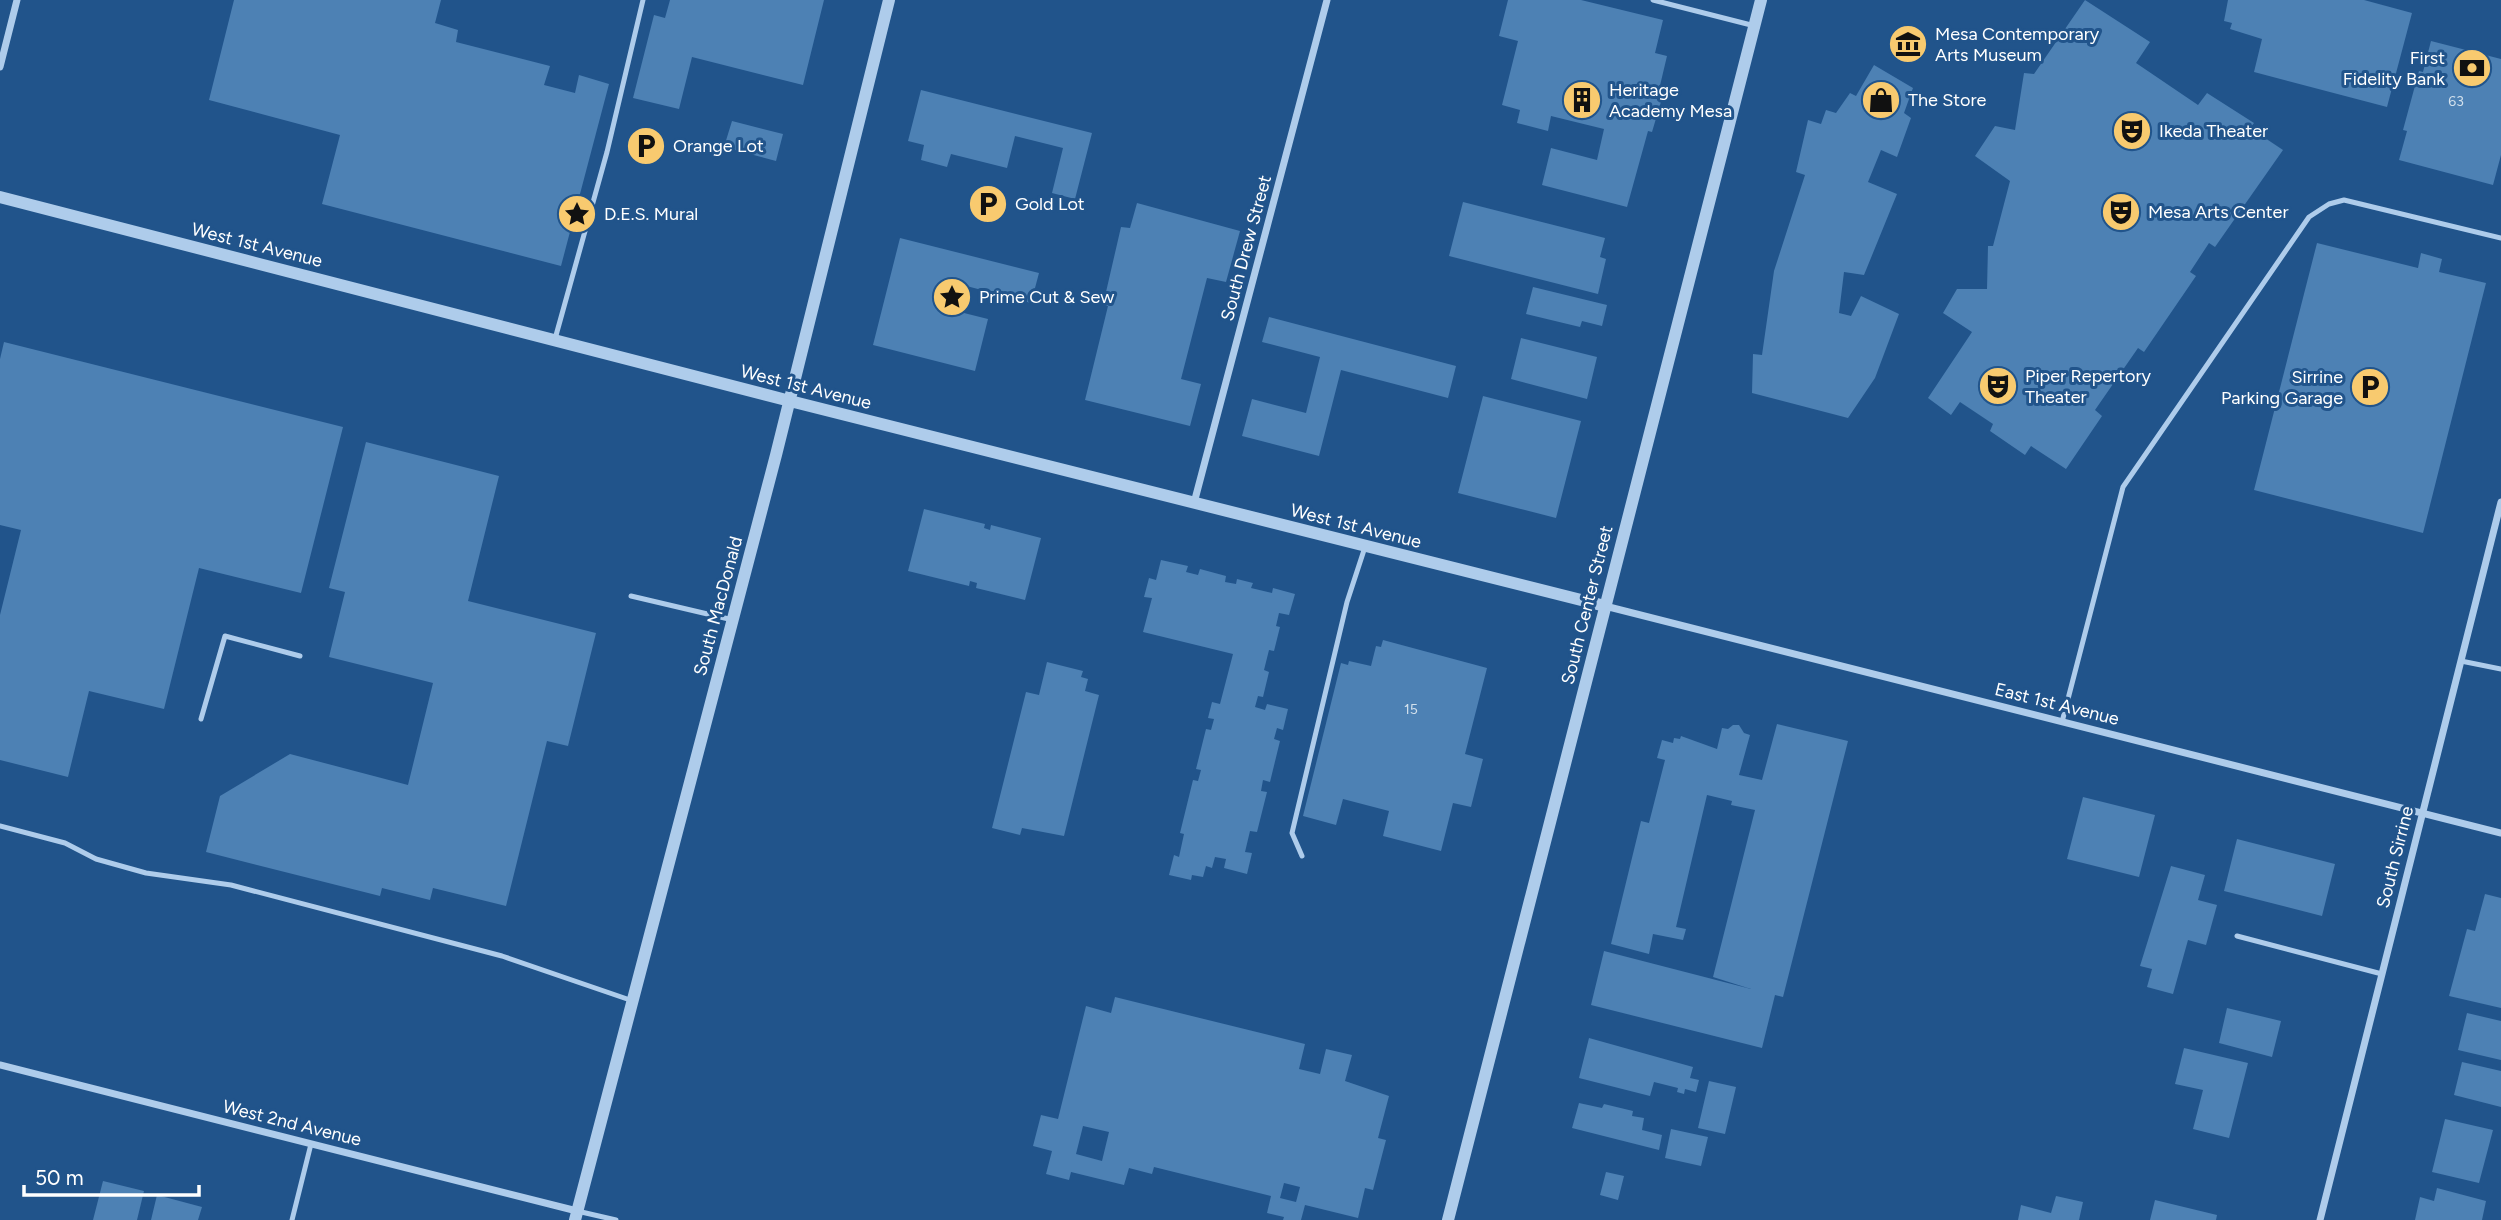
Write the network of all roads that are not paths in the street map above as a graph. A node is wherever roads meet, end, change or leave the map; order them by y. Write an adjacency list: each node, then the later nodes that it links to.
1 (17, 0): 8 (street)
2 (643, 0): 11 (lane)
3 (889, 0): 12 (street, South MacDonald)
4 (1327, 0): 14 (street, South Drew Street)
5 (1653, 0): 7 (lane)
6 (1761, 0): 7 (street, South Center Street)
7 (1755, 26): 17 (street, South Center Street)
8 (0, 67)
9 (0, 197): 11 (street, West 1st Avenue)
10 (2501, 238): 23 (lane)
11 (554, 341): 12 (street, West 1st Avenue)
12 (790, 401): 14 (street, West 1st Avenue); 18 (street, South MacDonald)
13 (2501, 502): 20 (street, South Sirrine)
14 (1194, 503): 15 (street, West 1st Avenue)
15 (1365, 547): 17 (street, West 1st Avenue); 27 (lane)
16 (631, 596): 18 (lane)
17 (1605, 606): 23 (street, East 1st Avenue); 36 (street, South Center Street)
18 (733, 620): 30 (street, South MacDonald)
19 (300, 656): 22 (lane)
20 (2461, 661): 21 (lane); 24 (street, South Sirrine)
21 (2501, 669)
22 (201, 719)
23 (2062, 722): 24 (street, East 1st Avenue)
24 (2422, 813): 26 (street, East 1st Avenue); 29 (street, South Sirrine)
25 (0, 826): 30 (lane)
26 (2501, 833)
27 (1302, 856)
28 (2237, 936): 29 (lane)
29 (2382, 974): 37 (street, South Sirrine)
30 (633, 1000): 33 (street, South MacDonald)
31 (0, 1065): 32 (street, West 2nd Avenue)
32 (311, 1144): 33 (street, West 2nd Avenue); 34 (lane)
33 (576, 1216): 35 (lane)
34 (292, 1220)
35 (616, 1220)
36 (1448, 1220)
37 (2320, 1220)

